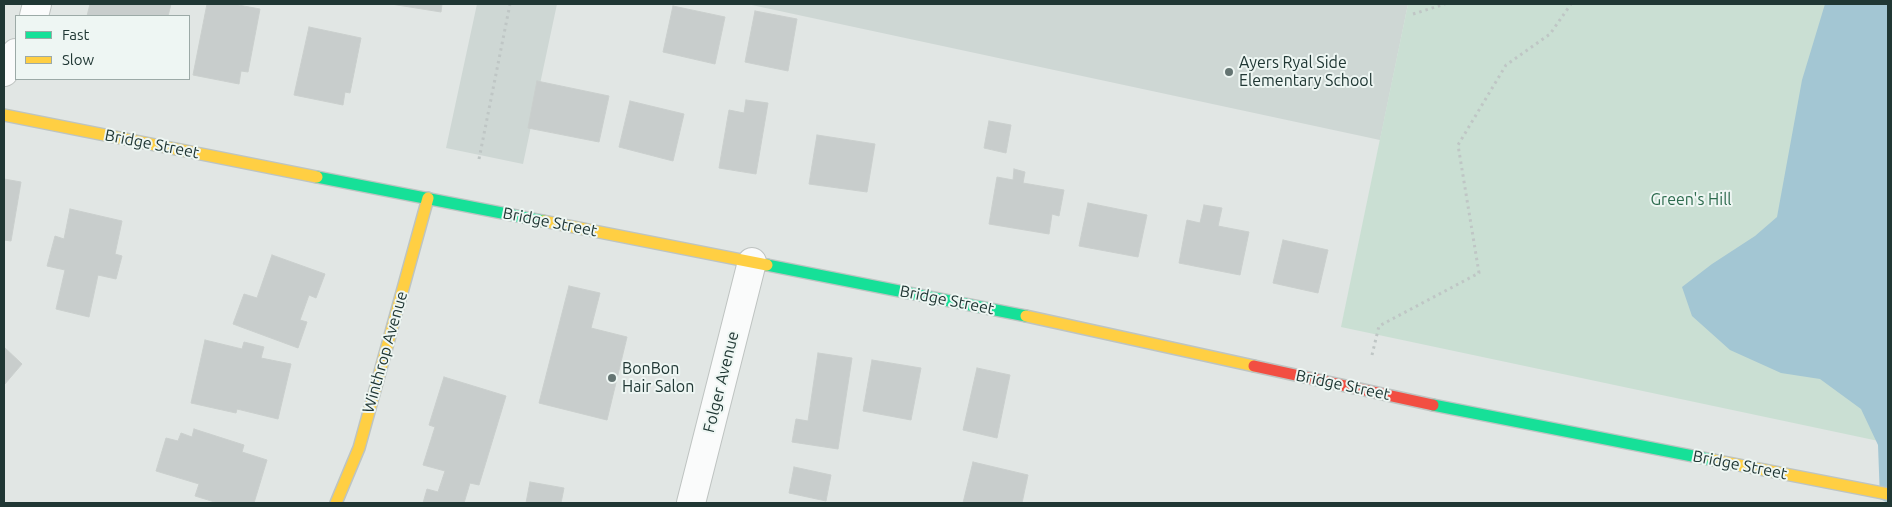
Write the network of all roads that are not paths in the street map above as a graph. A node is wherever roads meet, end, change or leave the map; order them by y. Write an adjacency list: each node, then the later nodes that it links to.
1 (15, 55): 2 (street)
2 (4, 72)
3 (4, 114): 4 (main road, Bridge Street)
4 (428, 198): 5 (main road, Bridge Street); 7 (main road, Winthrop Avenue)
5 (752, 262): 6 (main road, Bridge Street); 8 (street, Folger Avenue)
6 (1888, 494)
7 (336, 503)
8 (691, 503)

